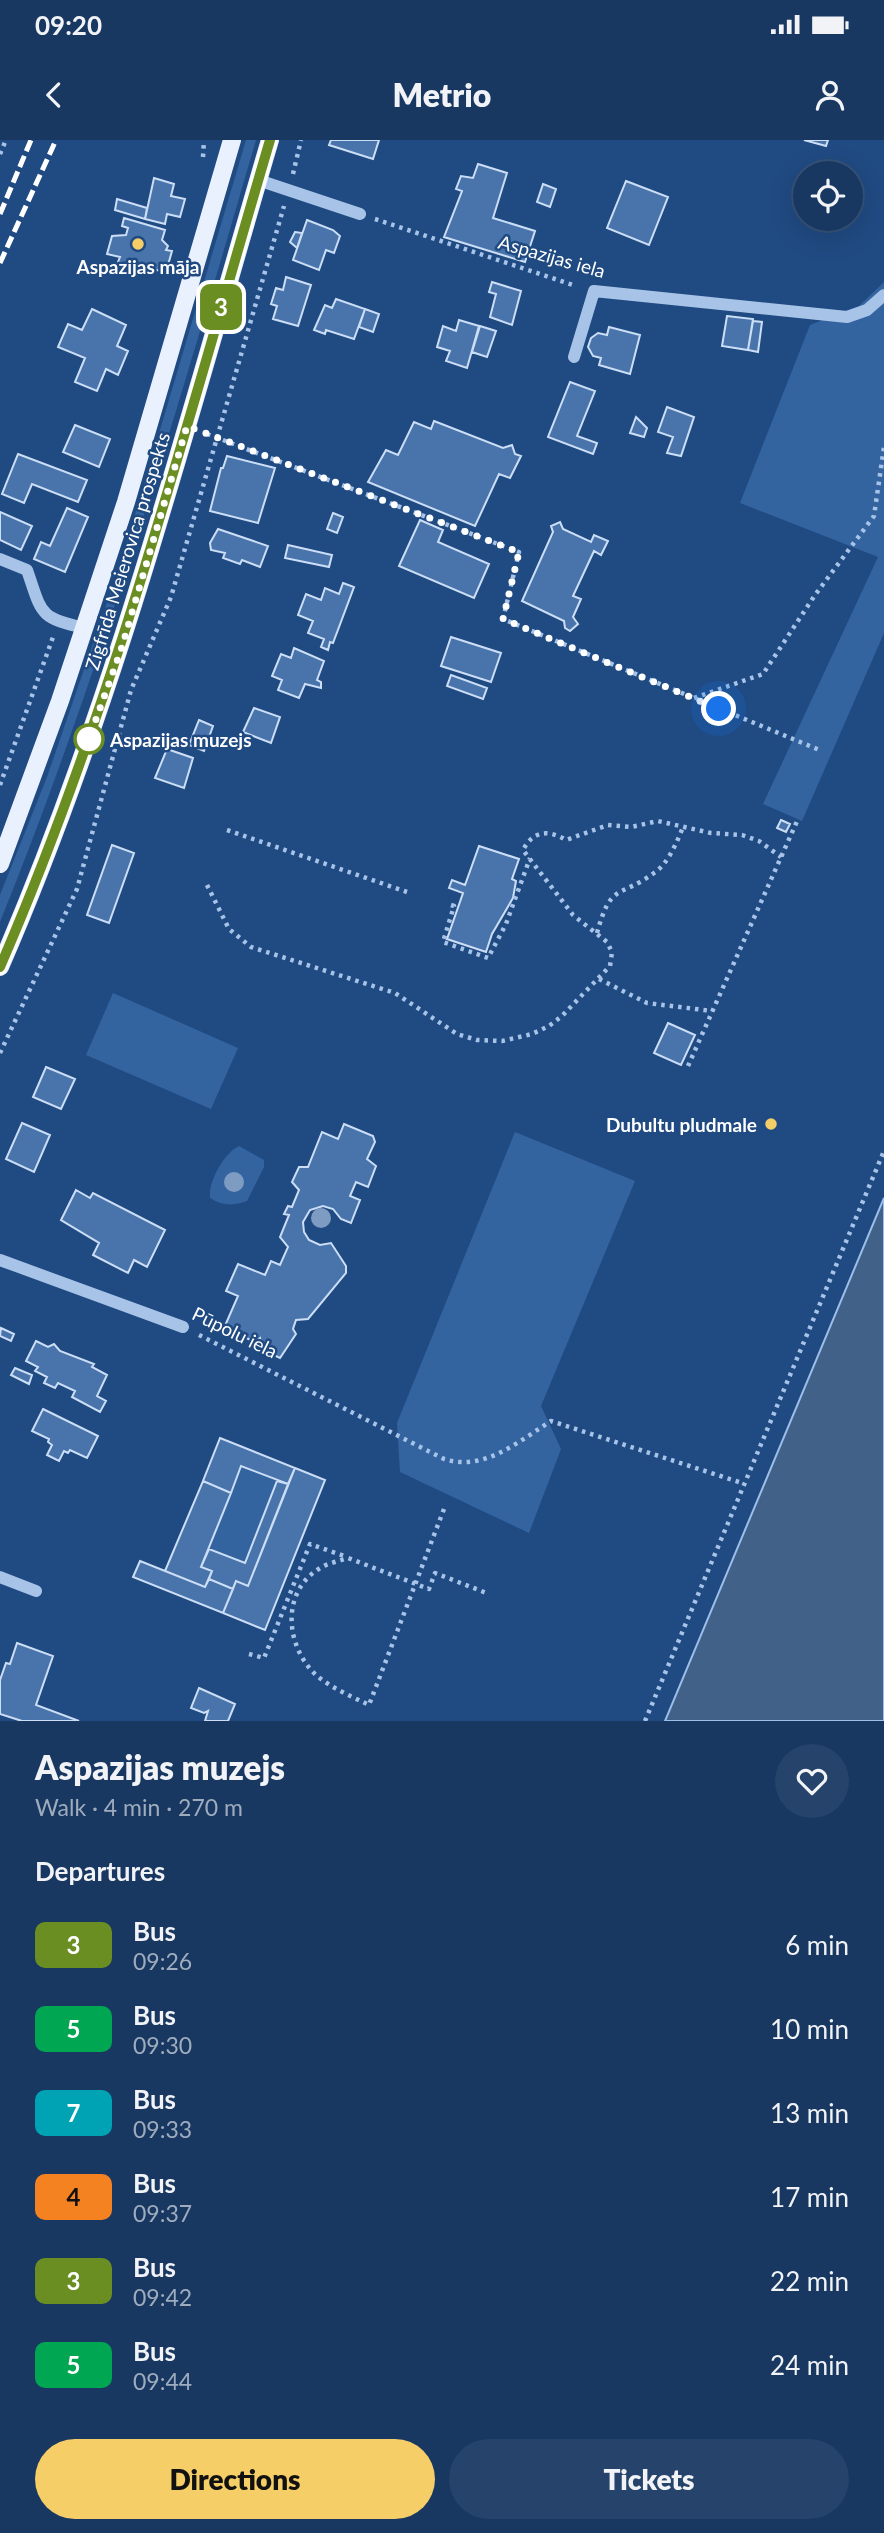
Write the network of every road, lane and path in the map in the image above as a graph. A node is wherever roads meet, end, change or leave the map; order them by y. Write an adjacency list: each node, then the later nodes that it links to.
1 (6, 140): 5 (path)
2 (232, 140): 16 (main road, Zigfrīda Meierovica prospekts)
3 (270, 140): 6 (main road, Zigfrīda Meierovica prospekts)
4 (301, 140): 7 (path)
5 (0, 154)
6 (258, 180): 7 (street); 12 (main road, Zigfrīda Meierovica prospekts)
7 (289, 191): 8 (street); 13 (path)
8 (360, 214): 9 (path, Aspazijas iela)
9 (594, 291): 10 (street, Aspazijas iela); 11 (street)
10 (884, 295)
11 (574, 358)
12 (187, 426): 13 (path); 31 (main road, Zigfrīda Meierovica prospekts)
13 (217, 438): 17 (path); 34 (path)
14 (884, 447): 17 (path)
15 (0, 559): 16 (street)
16 (85, 628): 26 (main road, Zigfrīda Meierovica prospekts)
17 (694, 698): 18 (path)
18 (822, 751)
19 (798, 819): 23 (path)
20 (683, 827): 24 (path); 25 (path); 30 (path)
21 (227, 830): 28 (path)
22 (782, 833): 23 (path)
23 (789, 840): 24 (path)
24 (781, 856): 33 (path)
25 (530, 858): 29 (path); 30 (path)
26 (0, 864)
27 (207, 886): 32 (path)
28 (407, 892)
29 (451, 905)
30 (597, 933): 32 (path)
31 (0, 967)
32 (599, 979): 33 (path)
33 (712, 1011): 35 (path)
34 (0, 1053)
35 (688, 1066)
36 (884, 1151): 39 (path)
37 (0, 1260): 38 (street, Pūpolu iela)
38 (183, 1327): 39 (path, Pūpolu iela)
39 (742, 1483): 47 (path)
40 (444, 1509): 43 (path)
41 (348, 1558): 43 (path); 43 (path); 46 (path)
42 (0, 1577): 44 (street)
43 (415, 1584): 45 (path)
44 (36, 1591)
45 (489, 1594)
46 (248, 1654)
47 (645, 1721)

